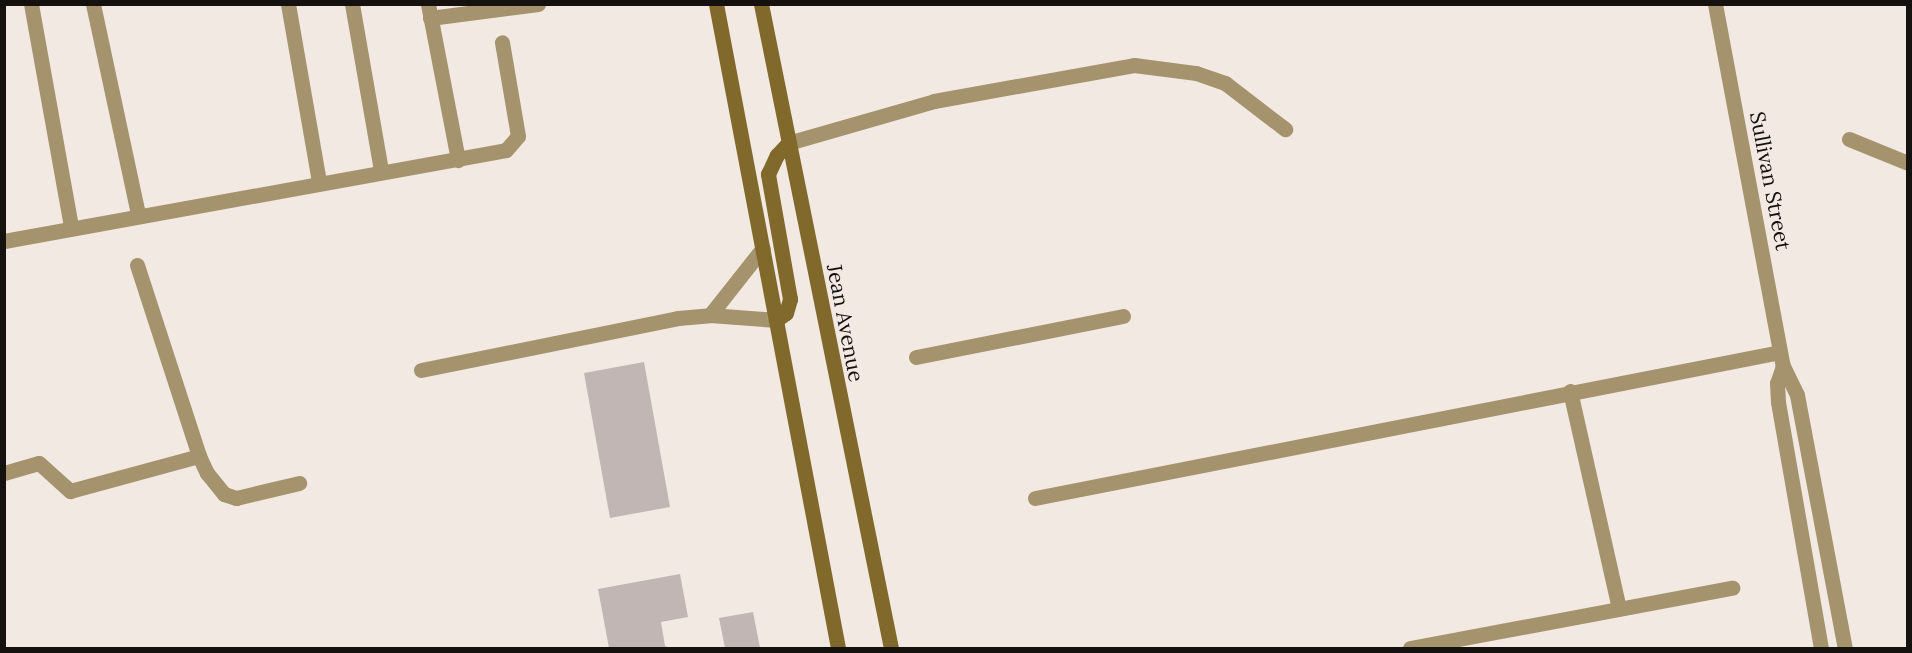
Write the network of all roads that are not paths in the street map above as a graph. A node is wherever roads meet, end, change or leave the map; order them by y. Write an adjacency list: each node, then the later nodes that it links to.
1 (31, 4): 19 (street)
2 (93, 4): 18 (street)
3 (288, 4): 17 (street)
4 (352, 4): 16 (street)
5 (538, 4): 9 (street)
6 (716, 4): 21 (main road)
7 (761, 4): 13 (main road, Jean Avenue)
8 (1715, 4): 27 (street, Sullivan Street)
9 (429, 11): 14 (street)
10 (502, 42): 14 (street)
11 (1286, 129): 13 (street)
12 (1849, 139): 15 (street)
13 (788, 144): 25 (main road); 37 (main road, Jean Avenue)
14 (458, 160): 16 (street)
15 (1908, 163)
16 (381, 171): 17 (street)
17 (319, 182): 18 (street)
18 (138, 214): 19 (street)
19 (71, 227): 20 (street)
20 (4, 241)
21 (763, 248): 23 (street); 25 (main road)
22 (137, 265): 30 (street)
23 (710, 315): 25 (street); 28 (street)
24 (1124, 316): 26 (street)
25 (776, 320): 36 (main road)
26 (916, 357)
27 (1781, 359): 29 (street); 39 (street, Sullivan Street); 40 (street, Sullivan Street)
28 (421, 370)
29 (1570, 391): 33 (street); 35 (street)
30 (199, 456): 31 (street); 32 (street)
31 (4, 473)
32 (299, 483)
33 (1035, 498)
34 (1732, 588): 35 (street)
35 (1619, 609): 38 (street)
36 (838, 648)
37 (891, 648)
38 (1410, 648)
39 (1821, 648)
40 (1845, 648)

